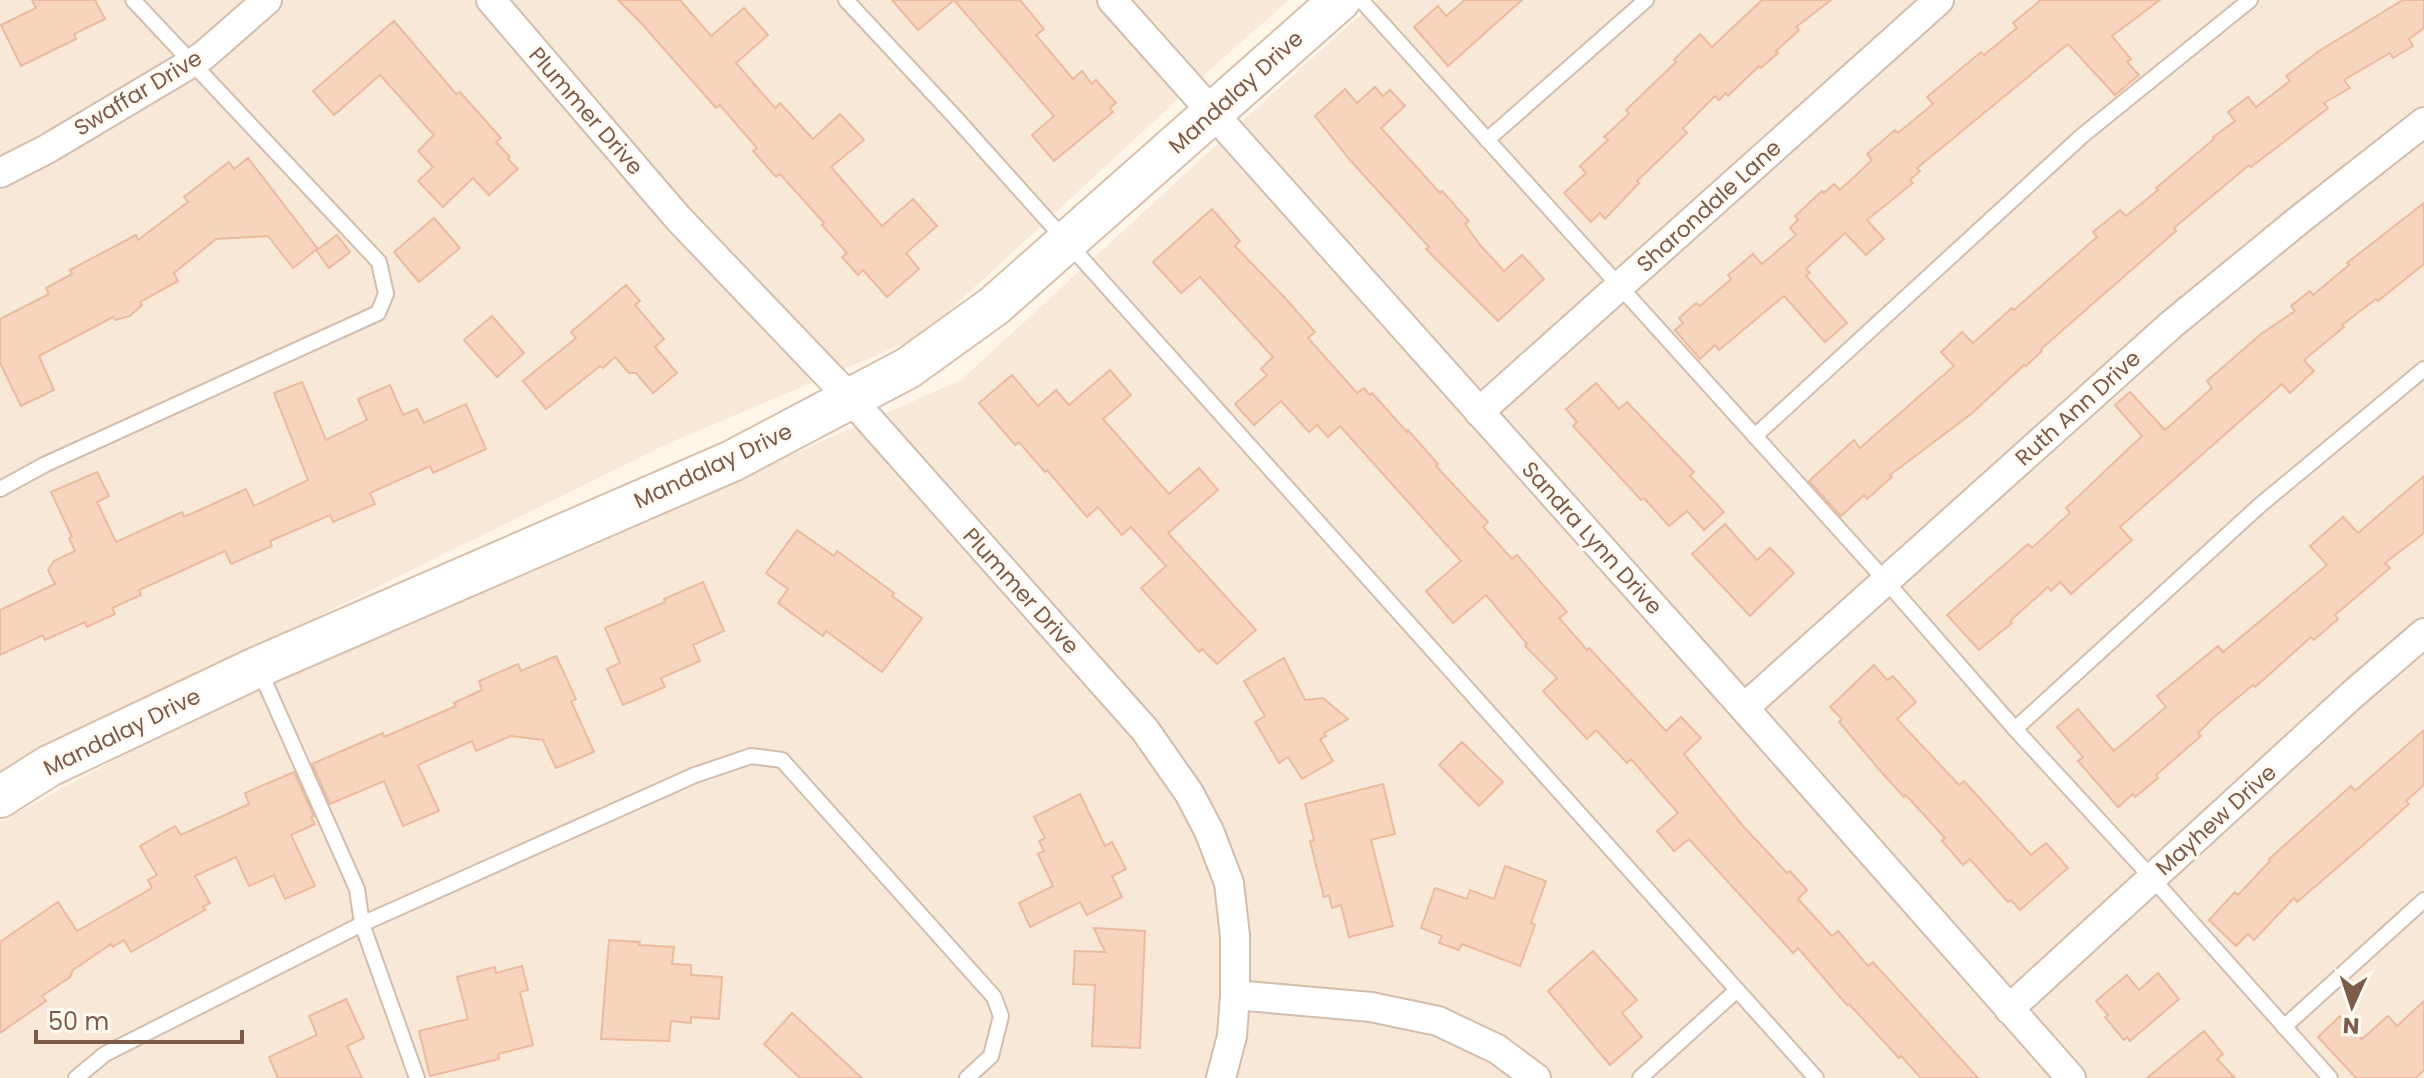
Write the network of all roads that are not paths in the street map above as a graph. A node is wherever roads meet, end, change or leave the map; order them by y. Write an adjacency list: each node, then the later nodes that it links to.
1 (133, 0): 11 (lane)
2 (267, 0): 11 (street, Swaffar Drive)
3 (491, 0): 19 (street, Plummer Drive)
4 (846, 0): 16 (lane)
5 (1112, 0): 12 (street, Sandra Lynn Drive)
6 (1340, 0): 12 (street, Mandalay Drive)
7 (1361, 0): 14 (lane)
8 (1646, 0): 14 (lane)
9 (1939, 0): 17 (street, Sharondale Lane)
10 (2250, 0): 21 (lane)
11 (192, 62): 15 (street, Swaffar Drive); 22 (lane)
12 (1212, 114): 16 (street, Mandalay Drive); 20 (street, Sandra Lynn Drive)
13 (2424, 122): 23 (street, Ruth Ann Drive)
14 (1487, 140): 17 (lane)
15 (0, 173)
16 (1067, 242): 19 (street, Mandalay Drive); 32 (lane)
17 (1619, 285): 20 (street, Sharondale Lane); 21 (lane)
18 (2424, 369): 27 (lane)
19 (850, 398): 25 (street, Mandalay Drive); 33 (street, Plummer Drive)
20 (1479, 412): 26 (street, Sandra Lynn Drive)
21 (1755, 436): 23 (lane)
22 (0, 489)
23 (1885, 580): 26 (street, Ruth Ann Drive); 27 (lane)
24 (2424, 633): 29 (street, Mayhew Drive)
25 (258, 667): 28 (street, Mandalay Drive); 31 (lane)
26 (1744, 708): 34 (street, Sandra Lynn Drive)
27 (2015, 729): 29 (lane)
28 (0, 797)
29 (2152, 878): 34 (street, Mayhew Drive); 35 (lane)
30 (2424, 900): 35 (lane)
31 (362, 924): 36 (lane); 37 (lane); 38 (lane)
32 (1737, 990): 41 (lane); 42 (lane)
33 (1235, 995): 39 (street, Plummer Drive); 40 (street)
34 (2009, 1009): 43 (street, Sandra Lynn Drive)
35 (2284, 1027): 44 (lane)
36 (76, 1078)
37 (417, 1078)
38 (967, 1078)
39 (1221, 1078)
40 (1536, 1078)
41 (1640, 1078)
42 (1816, 1078)
43 (2071, 1078)
44 (2330, 1078)

